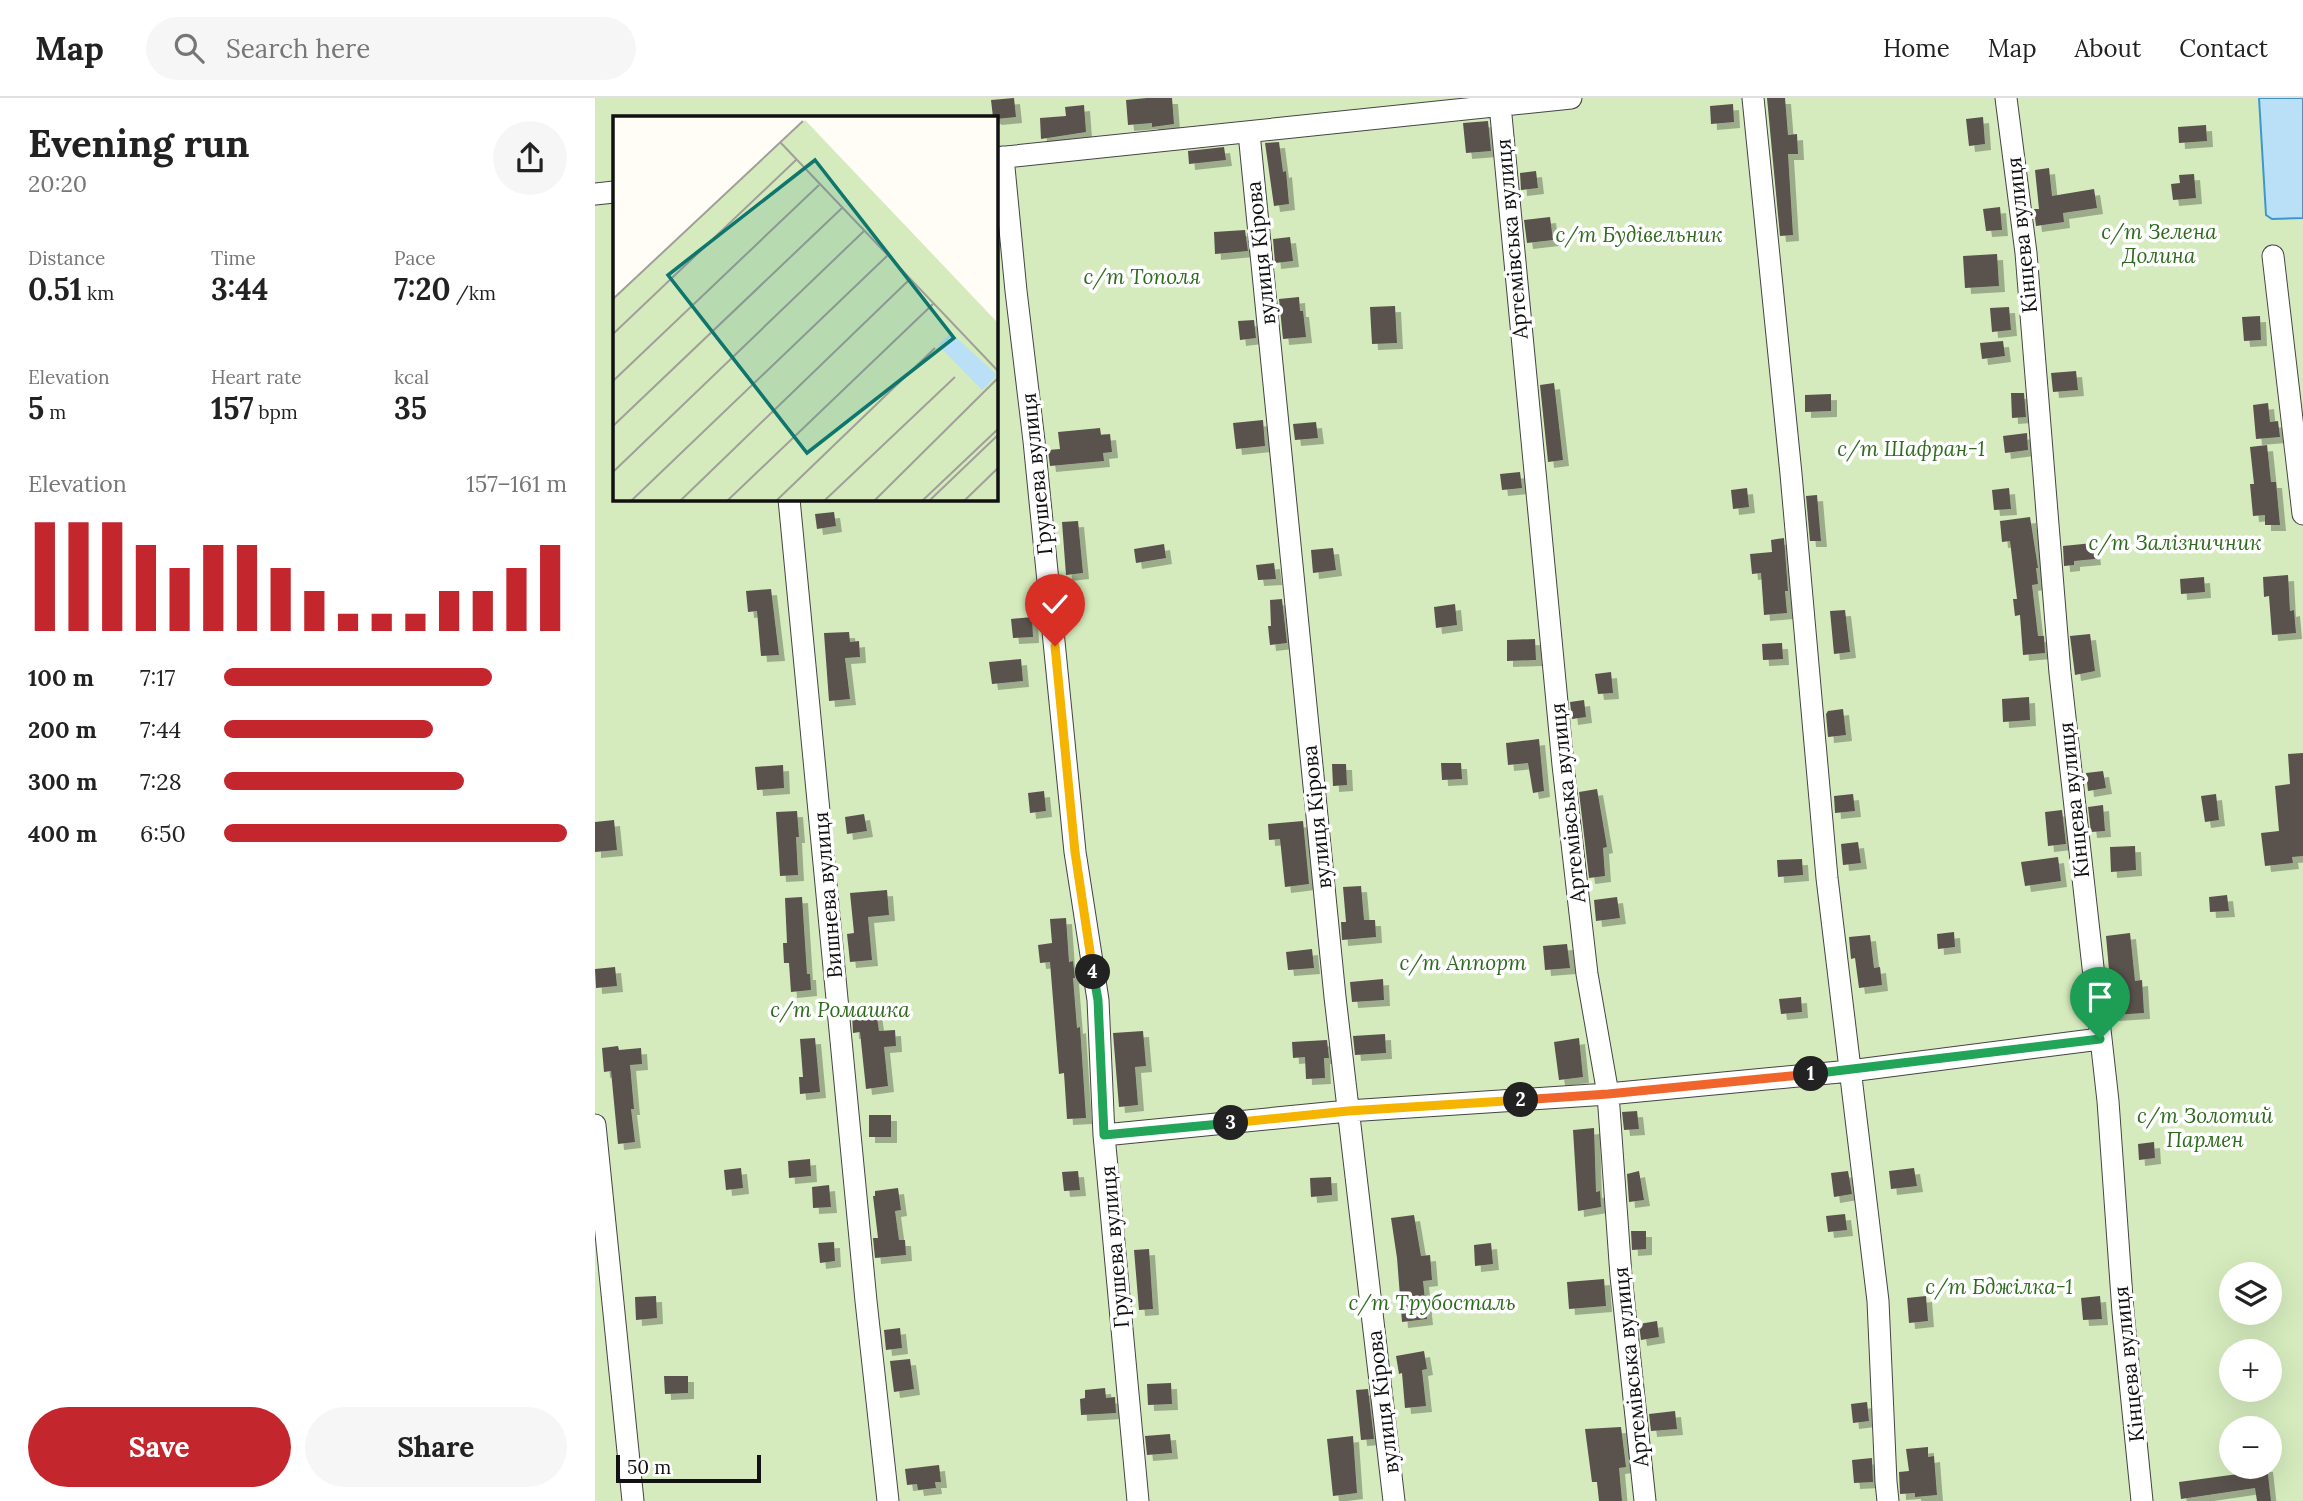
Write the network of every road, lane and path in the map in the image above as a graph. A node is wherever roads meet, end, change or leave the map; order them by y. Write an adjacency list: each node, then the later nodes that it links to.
1 (1571, 98): 4 (street)
2 (1753, 98): 13 (street)
3 (2006, 98): 12 (street, Кінцева вулиця)
4 (1500, 105): 5 (street); 14 (street, Артемівська вулиця)
5 (1249, 133): 6 (street); 15 (street, вулиця Кірова)
6 (1000, 158): 17 (street, Грушева вулиця)
7 (613, 192): 8 (street)
8 (595, 194)
9 (2273, 256): 11 (street)
10 (789, 500): 19 (street, Вишнева вулиця)
11 (2303, 514)
12 (2100, 1039): 13 (street); 24 (street, Кінцева вулиця)
13 (1850, 1070): 14 (street); 23 (street)
14 (1608, 1094): 15 (street); 22 (street, Артемівська вулиця)
15 (1348, 1111): 17 (street); 21 (street, вулиця Кірова)
16 (595, 1125): 18 (street)
17 (1104, 1135): 20 (street, Грушева вулиця)
18 (633, 1501)
19 (888, 1501)
20 (1138, 1501)
21 (1394, 1501)
22 (1645, 1501)
23 (1888, 1501)
24 (2142, 1501)

